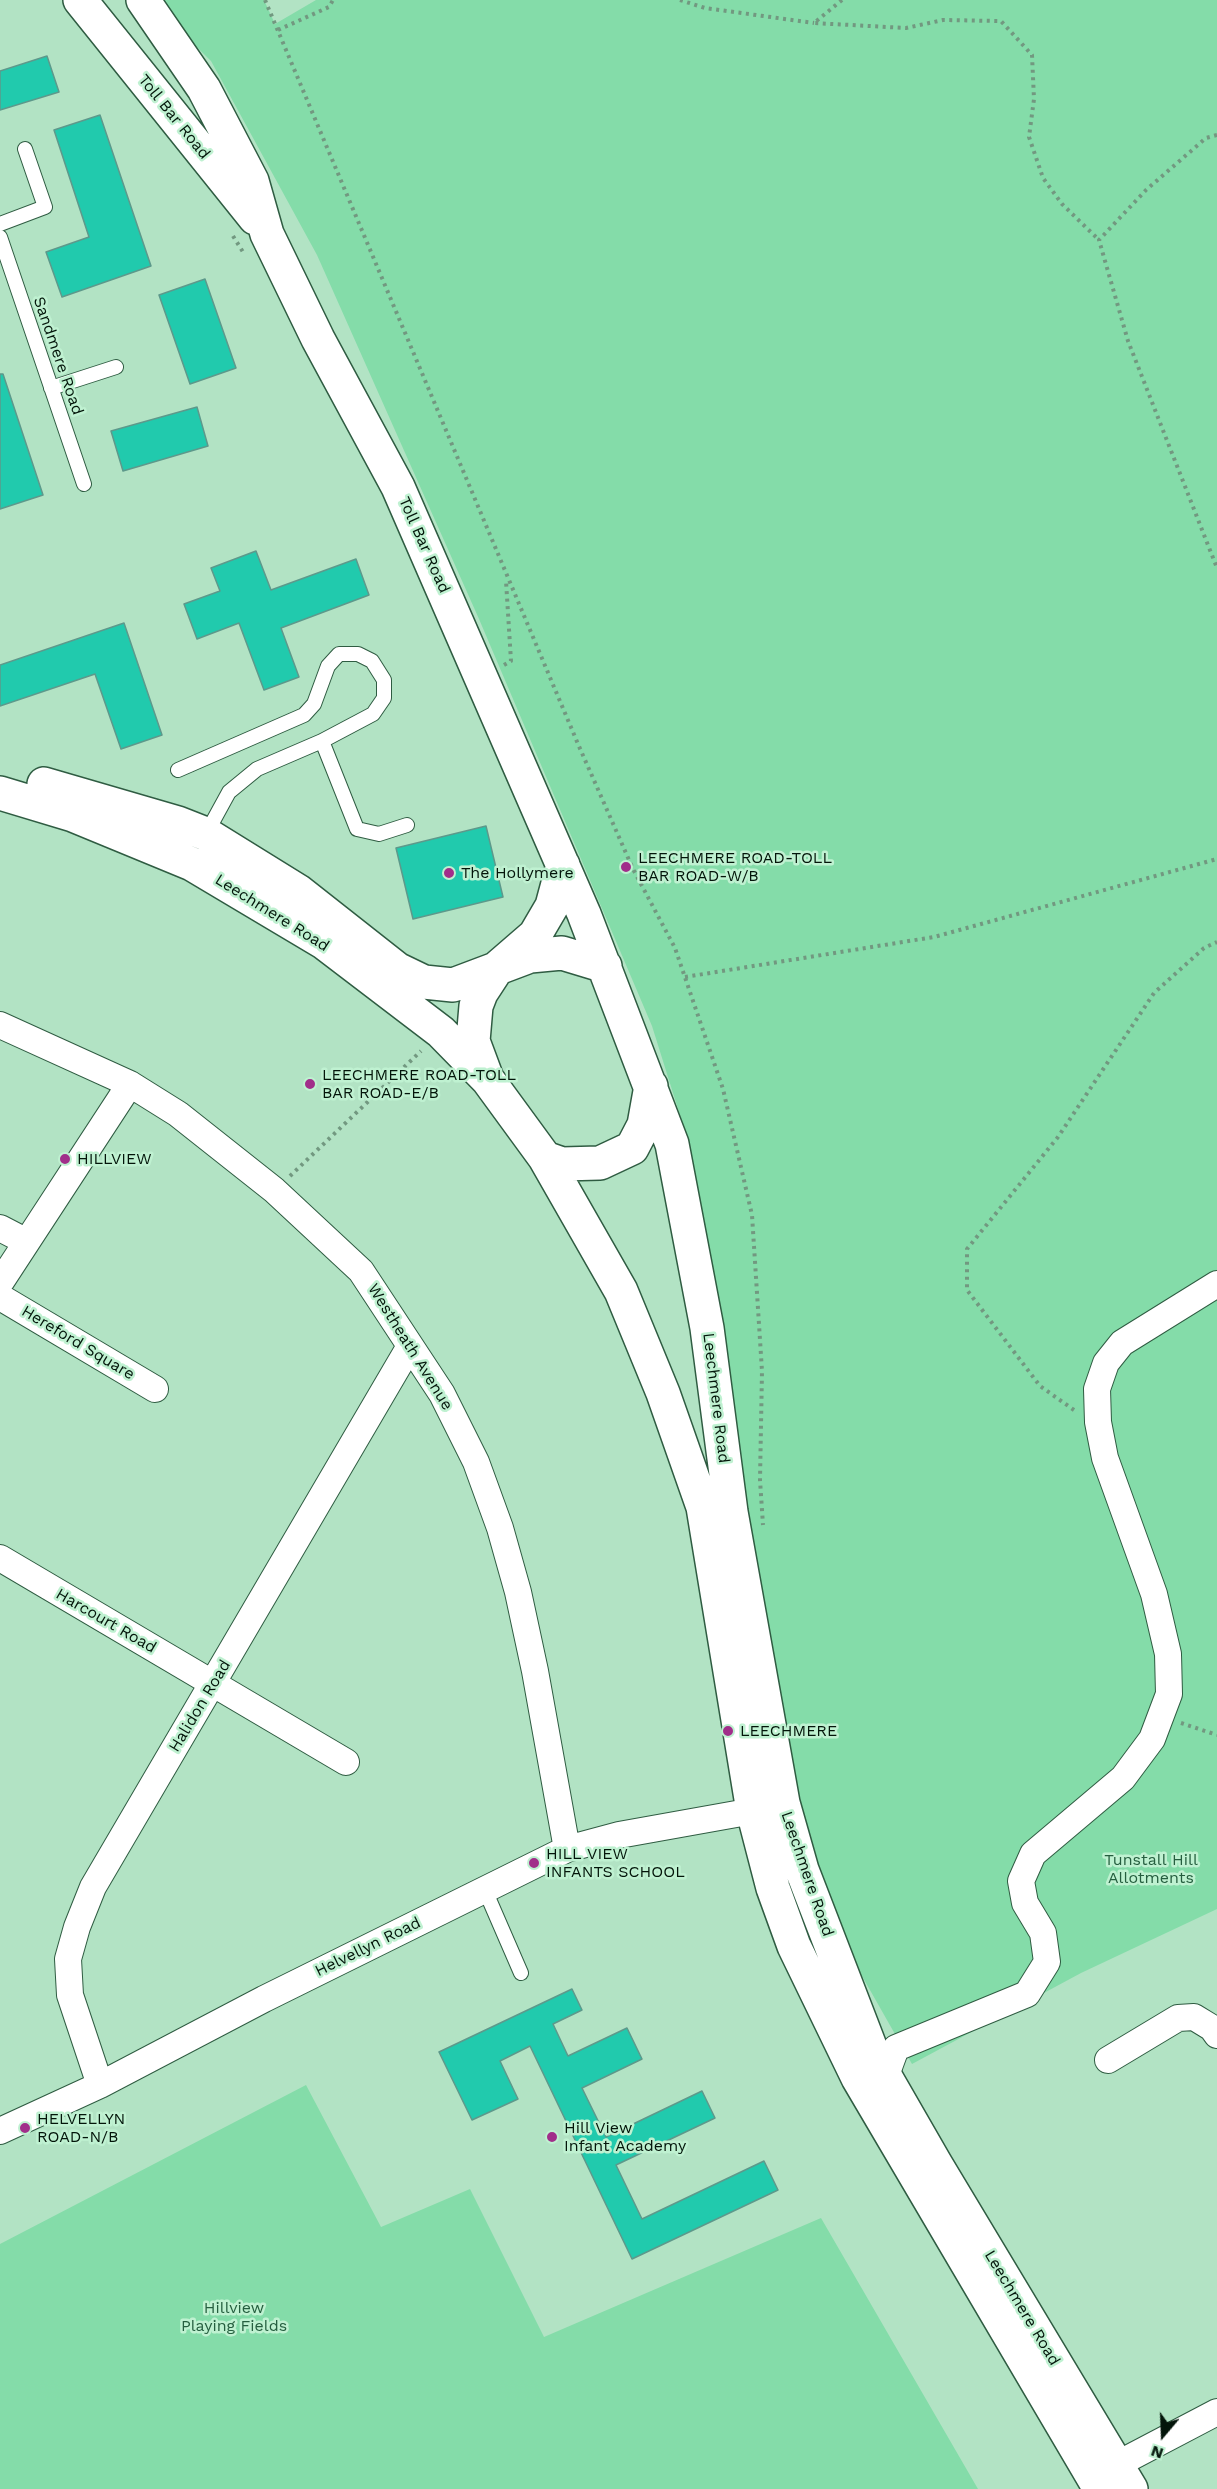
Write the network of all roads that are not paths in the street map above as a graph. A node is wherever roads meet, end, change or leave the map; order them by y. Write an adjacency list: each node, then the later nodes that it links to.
1 (80, 0): 6 (main road, Toll Bar Road)
2 (143, 0): 6 (main road, Toll Bar Road)
3 (25, 149): 4 (lane)
4 (0, 224)
5 (0, 237): 8 (lane, Sandmere Road)
6 (256, 245): 16 (main road, Toll Bar Road)
7 (116, 367): 8 (lane)
8 (51, 388): 9 (lane, Sandmere Road)
9 (84, 484)
10 (322, 741): 11 (lane); 14 (lane); 15 (lane)
11 (178, 770)
12 (0, 773): 15 (main road, Leechmere Road)
13 (0, 793): 21 (main road, Leechmere Road)
14 (407, 825)
15 (206, 834): 19 (main road, Leechmere Road)
16 (563, 865): 17 (main road, Toll Bar Road); 19 (main road)
17 (584, 914): 18 (main road, Leechmere Road)
18 (605, 966): 19 (main road, Leechmere Road); 23 (main road, Leechmere Road)
19 (498, 968): 21 (main road)
20 (0, 1025): 22 (street, Westheath Avenue)
21 (488, 1080): 24 (main road, Leechmere Road)
22 (130, 1084): 26 (street); 30 (street, Westheath Avenue)
23 (651, 1086): 24 (main road); 35 (main road, Leechmere Road)
24 (545, 1158): 35 (main road, Leechmere Road)
25 (0, 1228): 26 (street)
26 (25, 1240): 27 (street)
27 (0, 1283)
28 (1217, 1284): 41 (street)
29 (0, 1297): 31 (street, Hereford Square)
30 (411, 1346): 33 (street, Halidon Road); 36 (street, Westheath Avenue)
31 (155, 1389)
32 (0, 1558): 33 (street, Harcourt Road)
33 (213, 1683): 34 (street, Harcourt Road); 42 (street, Halidon Road)
34 (346, 1762)
35 (768, 1807): 36 (street, Helvellyn Road); 41 (main road, Leechmere Road); 45 (main road, Leechmere Road)
36 (567, 1849): 37 (street, Helvellyn Road)
37 (485, 1890): 38 (lane); 42 (street, Helvellyn Road)
38 (521, 1973)
39 (1217, 2036): 40 (street)
40 (1108, 2060)
41 (885, 2078): 45 (main road, Leechmere Road)
42 (100, 2085): 43 (street, Helvellyn Road)
43 (0, 2131)
44 (1217, 2412): 45 (street)
45 (1110, 2480)

